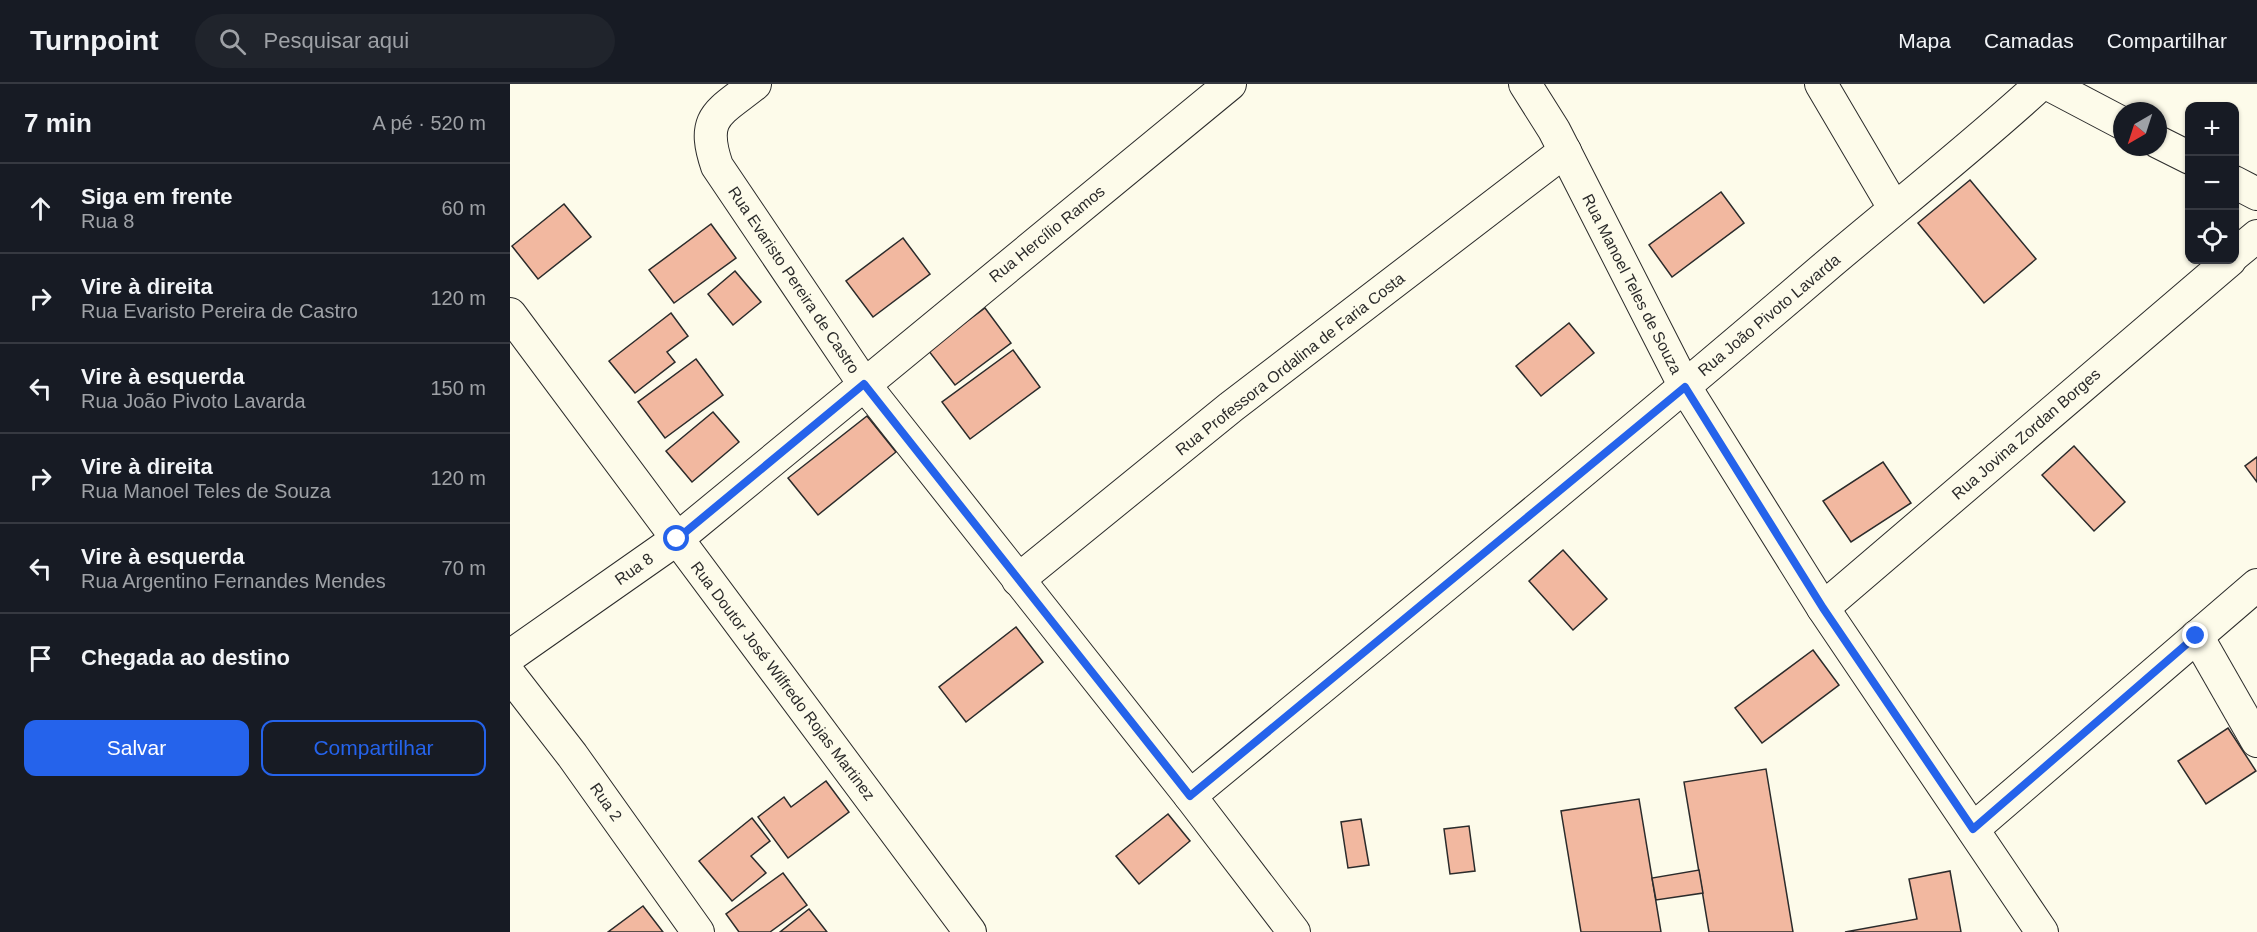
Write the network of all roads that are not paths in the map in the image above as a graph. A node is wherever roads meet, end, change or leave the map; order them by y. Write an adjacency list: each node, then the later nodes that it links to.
1 (755, 84): 18 (street, Rua Evaristo Pereira de Castro)
2 (1230, 84): 18 (street, Rua Hercílio Ramos)
3 (1524, 84): 9 (street, Rua Manoel Teles de Souza)
4 (1821, 84): 13 (street)
5 (2041, 84): 13 (street, Rua João Pivoto Lavarda)
6 (2048, 84): 7 (street)
7 (2113, 118)
8 (2167, 146): 10 (street)
9 (1565, 151): 19 (street, Rua Manoel Teles de Souza); 21 (street, Rua Professora Ordalina de Faria Costa)
10 (2186, 156)
11 (2239, 184): 12 (street)
12 (2257, 194)
13 (1894, 208): 19 (street, Rua João Pivoto Lavarda)
14 (2257, 236): 15 (street)
15 (2239, 252)
16 (2225, 264): 23 (street, Rua Jovina Zordan Borges)
17 (510, 314): 20 (street, Rua Doutor José Wilfredo Rojas Martinez)
18 (864, 384): 20 (street, Rua 8); 21 (street, Rua Evaristo Pereira de Castro)
19 (1685, 387): 23 (street, Rua Manoel Teles de Souza); 28 (street, Rua João Pivoto Lavarda)
20 (677, 539): 25 (street, Rua 8); 31 (street, Rua Doutor José Wilfredo Rojas Martinez)
21 (1018, 580): 28 (street, Rua Evaristo Pereira de Castro)
22 (2257, 585): 24 (street)
23 (1823, 608): 29 (street, Rua Manoel Teles de Souza)
24 (2196, 636): 27 (street); 29 (street)
25 (510, 656)
26 (510, 675): 30 (street, Rua 2)
27 (2257, 741)
28 (1190, 796): 32 (street, Rua Evaristo Pereira de Castro)
29 (1973, 829): 33 (street, Rua Manoel Teles de Souza)
30 (698, 932)
31 (970, 932)
32 (1294, 932)
33 (2042, 932)

